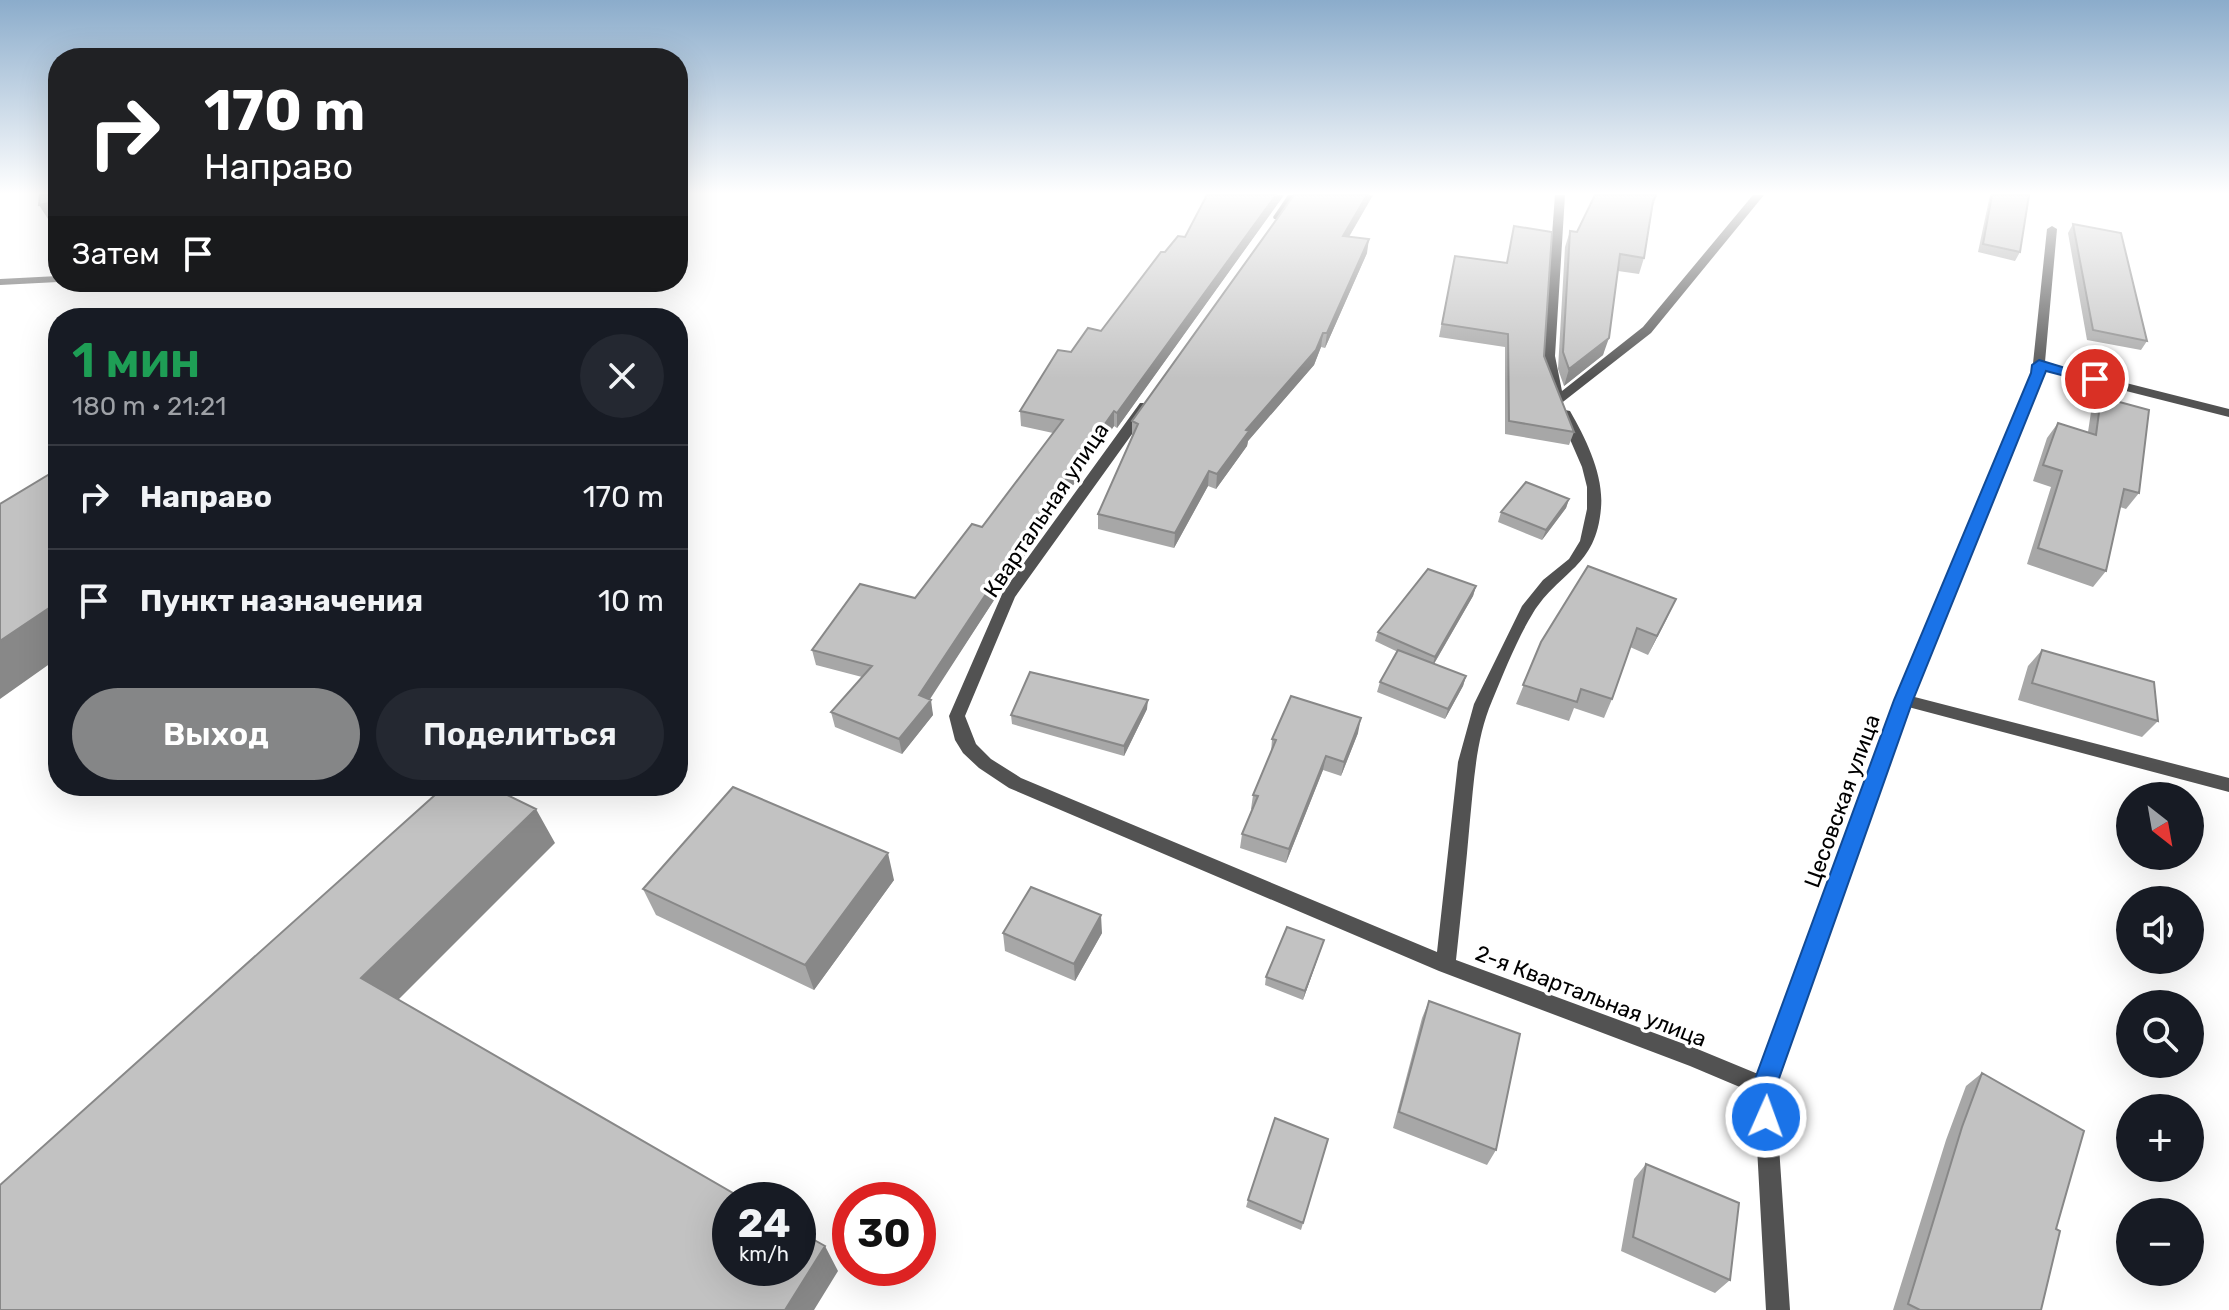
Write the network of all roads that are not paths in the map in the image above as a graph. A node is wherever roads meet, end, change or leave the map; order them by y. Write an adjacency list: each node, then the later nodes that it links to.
1 (1556, 256): 8 (street, 2-я Квартальная улица)
2 (1708, 256): 8 (street)
3 (2049, 256): 6 (street, Цесовская улица)
4 (48, 280): 5 (street)
5 (0, 282)
6 (2039, 365): 9 (street); 10 (street, Цесовская улица)
7 (1152, 395): 12 (street, Квартальная улица)
8 (1559, 401): 12 (street, 2-я Квартальная улица)
9 (2229, 413)
10 (1903, 700): 11 (street); 13 (street, Цесовская улица)
11 (2229, 785)
12 (1446, 965): 13 (street, 2-я Квартальная улица)
13 (1764, 1087): 14 (street, Цесовская улица)
14 (1778, 1310)

